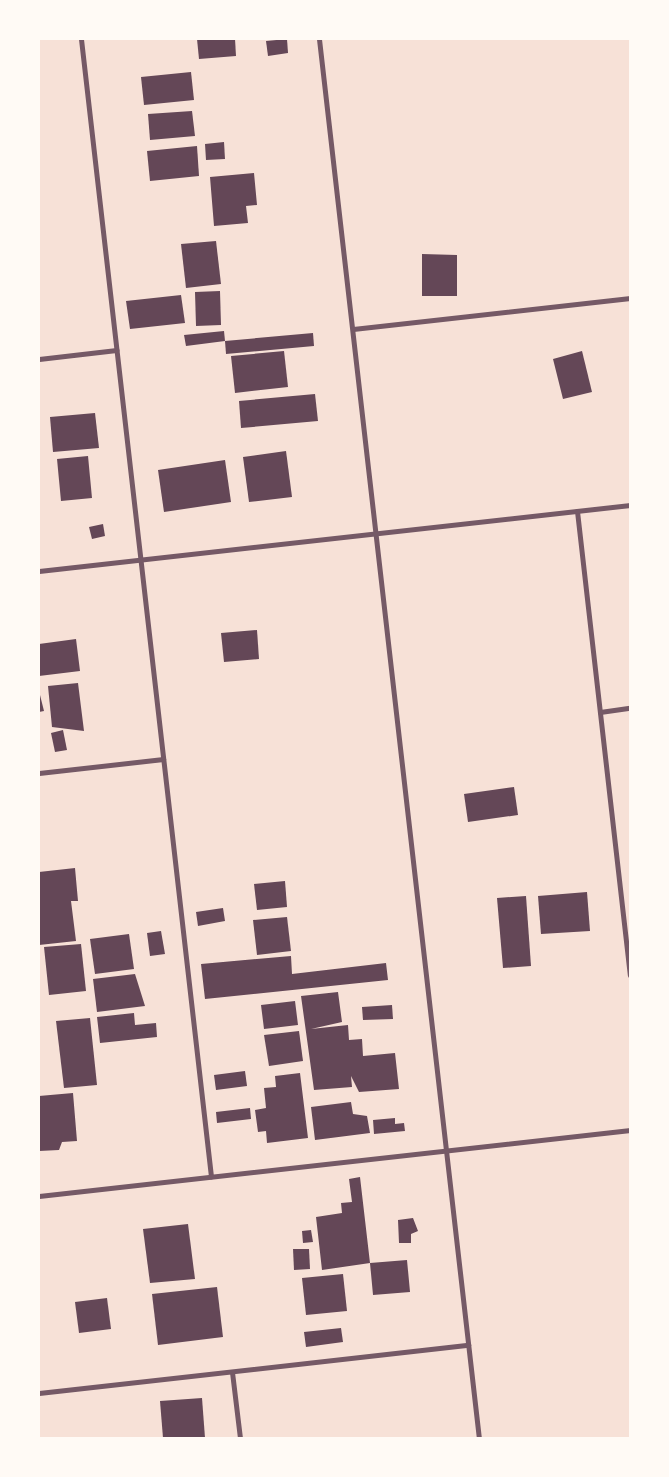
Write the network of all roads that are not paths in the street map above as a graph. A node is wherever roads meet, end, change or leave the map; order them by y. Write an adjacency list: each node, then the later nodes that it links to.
1 (81, 39): 5 (street)
2 (319, 39): 4 (street)
3 (630, 298): 4 (street)
4 (352, 328): 9 (street)
5 (116, 350): 6 (street); 10 (street)
6 (39, 359)
7 (630, 505): 8 (street)
8 (577, 511): 9 (street); 13 (street)
9 (376, 534): 10 (street); 18 (street)
10 (140, 560): 11 (street); 14 (street)
11 (39, 571)
12 (630, 708): 13 (street)
13 (600, 712): 16 (street)
14 (163, 760): 15 (street); 19 (street)
15 (39, 773)
16 (630, 975)
17 (630, 1130): 18 (street)
18 (446, 1151): 19 (street); 21 (street)
19 (211, 1177): 20 (street)
20 (39, 1196)
21 (468, 1345): 22 (street); 25 (street)
22 (232, 1372): 23 (street); 24 (street)
23 (39, 1393)
24 (240, 1438)
25 (479, 1438)

